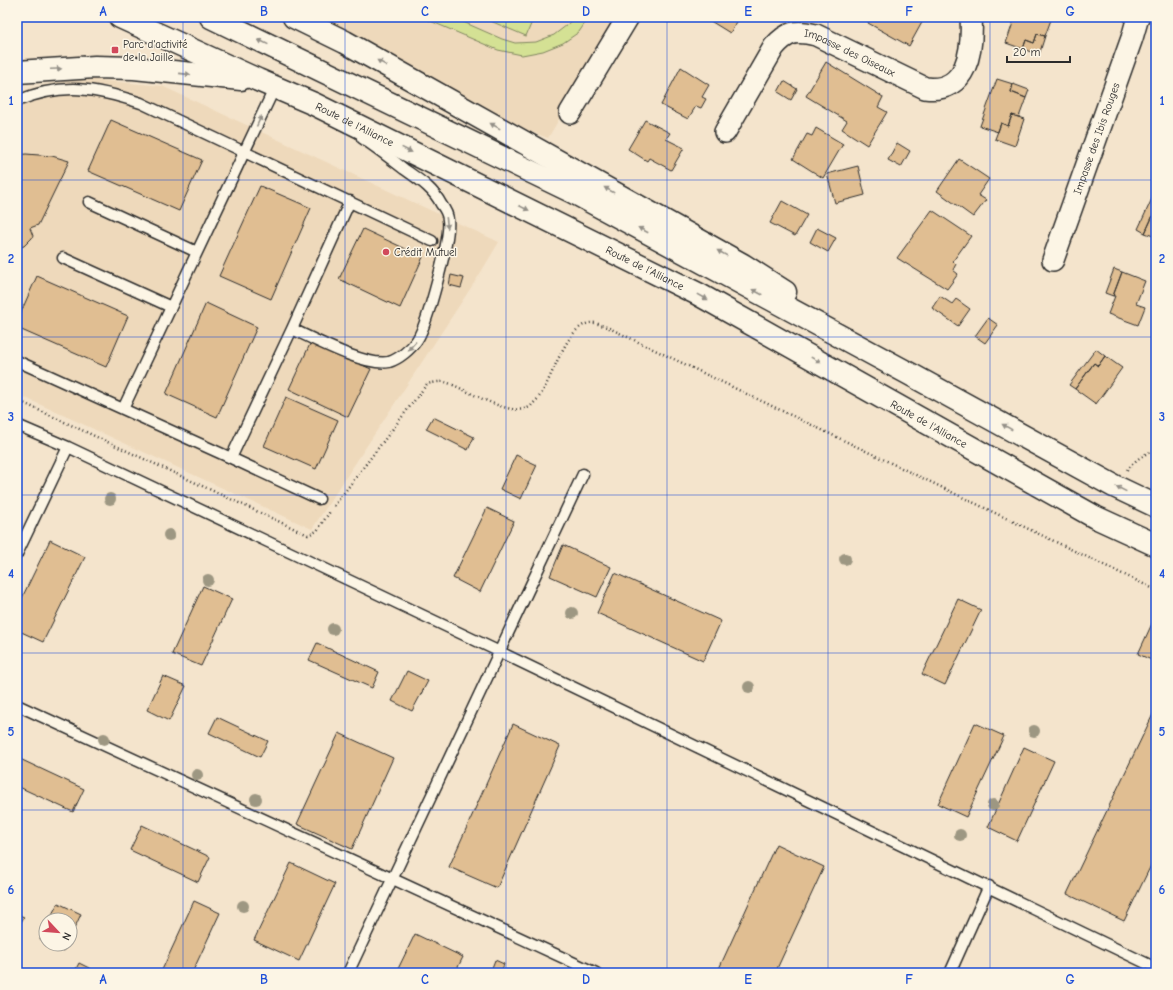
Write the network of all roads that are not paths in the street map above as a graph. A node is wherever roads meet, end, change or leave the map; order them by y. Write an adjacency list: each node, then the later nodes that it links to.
1 (120, 17): 8 (highway, Route de l'Alliance)
2 (211, 17): 23 (highway, one-way to 2)
3 (294, 17): 23 (highway, one-way to 3)
4 (628, 17): 11 (street)
5 (971, 17): 12 (street, Impasse des Oiseaux)
6 (1138, 17): 19 (street, Impasse des Ibis Rouges)
7 (17, 72): 8 (highway, one-way to 8)
8 (266, 84): 10 (highway, Route de l'Alliance); 13 (lane, one-way to 8)
9 (17, 101): 13 (lane)
10 (314, 104): 21 (lane, one-way to 21); 31 (highway, Route de l'Alliance, one-way to 31)
11 (570, 113)
12 (725, 132)
13 (245, 152): 15 (lane); 17 (lane)
14 (89, 202): 17 (lane)
15 (350, 202): 16 (lane); 21 (lane)
16 (432, 241)
17 (197, 252): 20 (lane)
18 (63, 258): 20 (lane)
19 (1053, 260)
20 (171, 307): 24 (lane)
21 (292, 329): 27 (lane)
22 (17, 361): 24 (lane)
23 (908, 373): 30 (highway, one-way to 23)
24 (123, 409): 27 (lane)
25 (17, 424): 26 (lane)
26 (68, 447): 32 (lane); 33 (lane)
27 (231, 458): 29 (lane)
28 (583, 474): 33 (lane)
29 (319, 499)
30 (1156, 506)
31 (1156, 545)
32 (17, 554)
33 (500, 652): 35 (lane); 36 (lane)
34 (17, 705): 35 (lane)
35 (393, 880): 38 (lane); 39 (lane)
36 (989, 886): 37 (lane); 40 (lane)
37 (1156, 968)
38 (348, 973)
39 (596, 973)
40 (950, 973)

